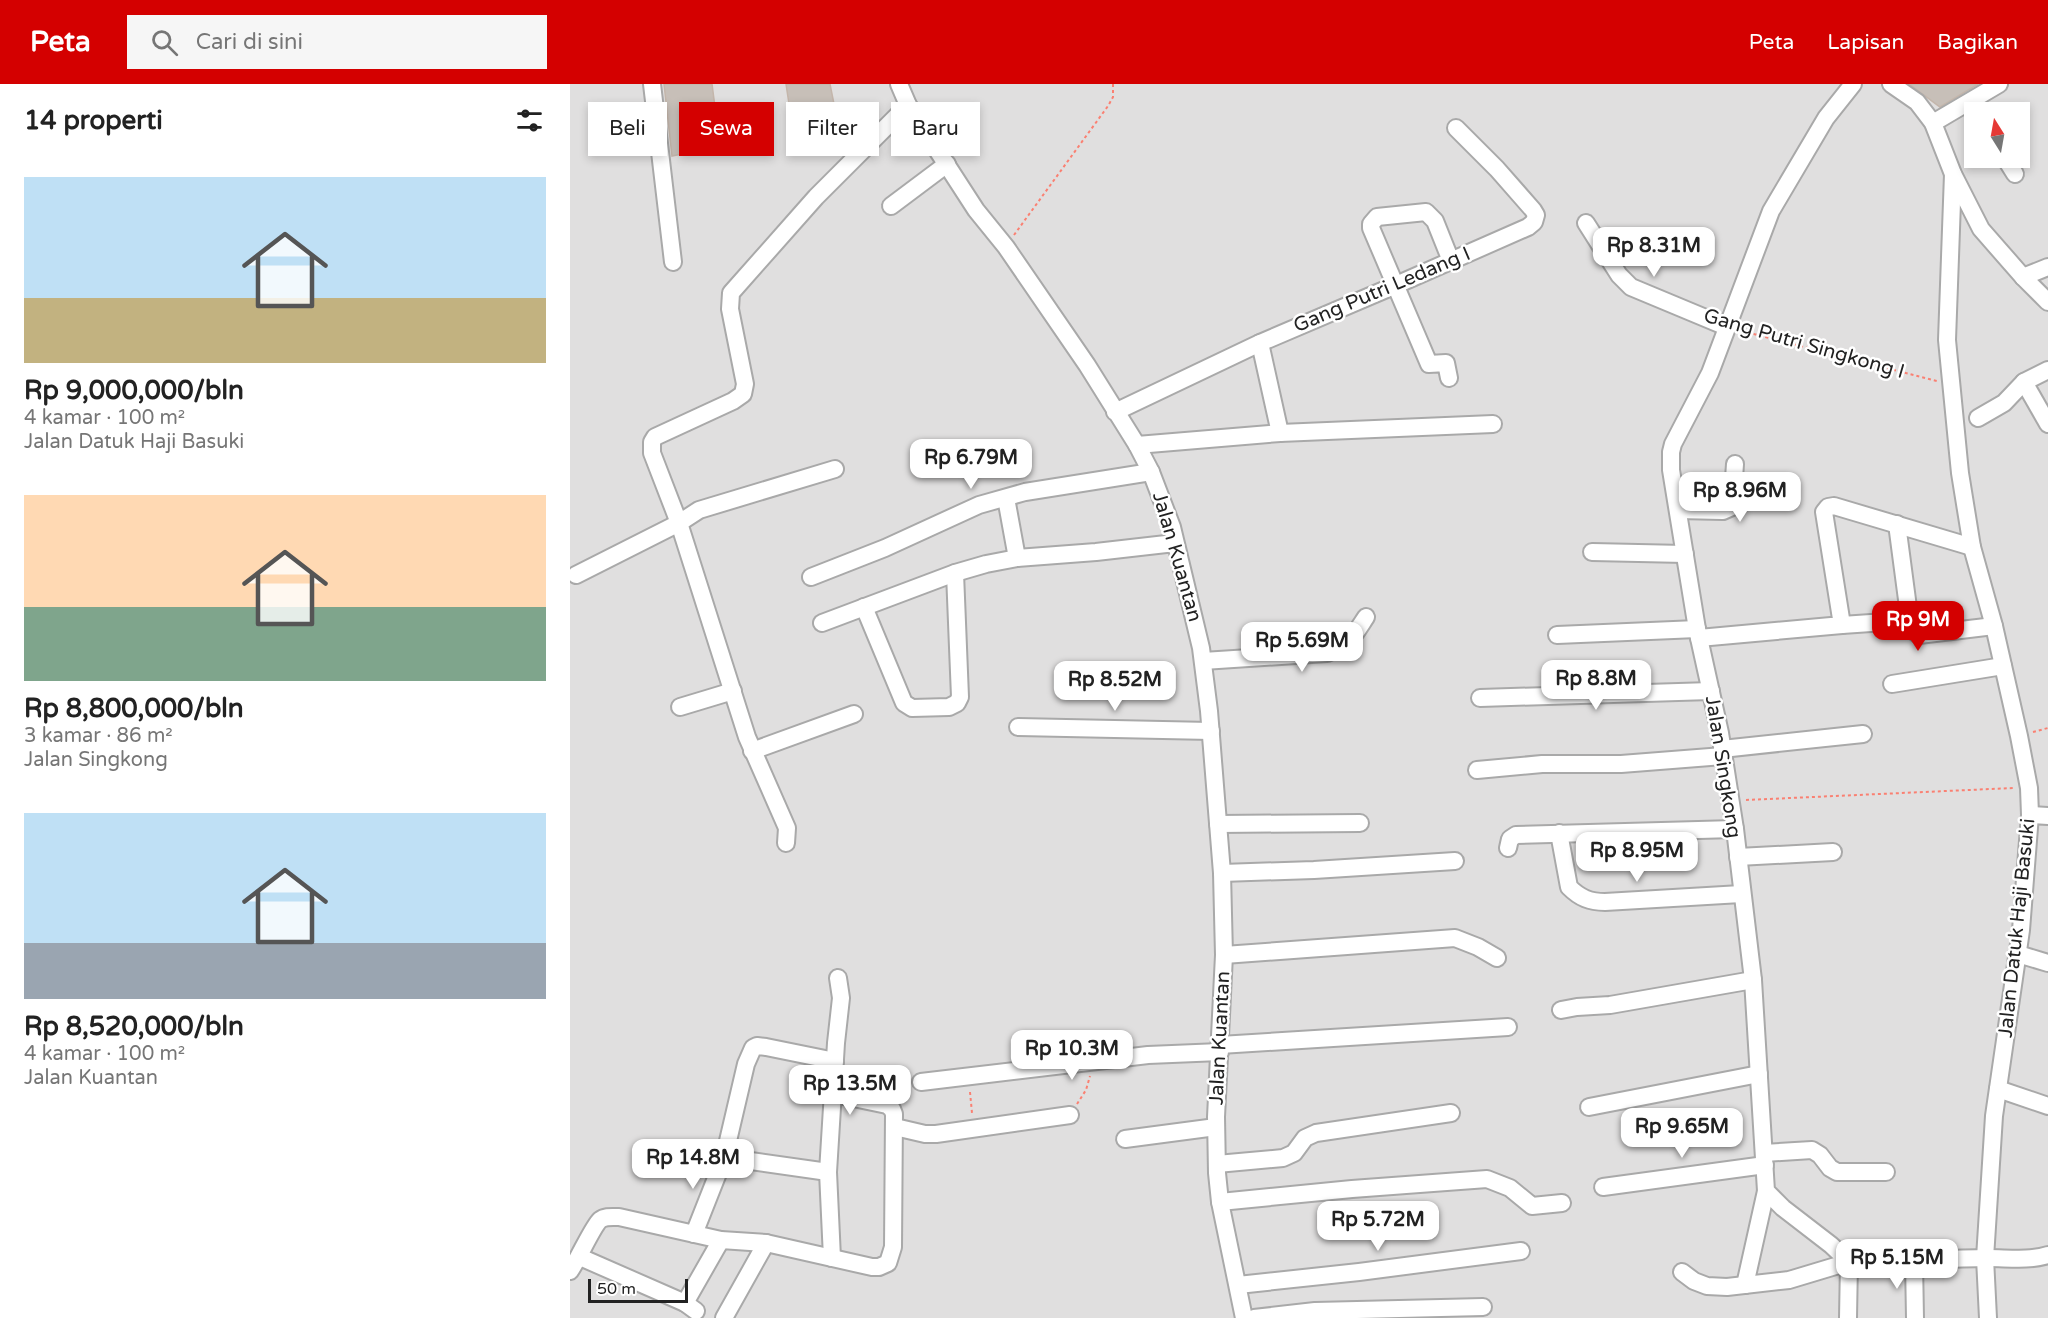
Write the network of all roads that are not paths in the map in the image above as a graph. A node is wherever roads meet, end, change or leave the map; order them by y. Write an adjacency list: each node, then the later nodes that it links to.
1 (652, 84): 20 (street)
2 (899, 84): 6 (street, Jalan Kuantan)
3 (1853, 84): 25 (street, Jalan Singkong)
4 (1891, 84): 10 (street)
5 (1999, 84): 7 (street)
6 (907, 102)
7 (1979, 102)
8 (1964, 111): 10 (street)
9 (891, 122): 41 (street)
10 (1933, 123): 15 (street)
11 (1456, 128): 19 (street, Gang Putri Ledang I)
12 (942, 156): 13 (street, Jalan Kuantan)
13 (947, 164): 17 (street); 30 (street, Jalan Kuantan)
14 (2011, 168): 16 (street)
15 (1953, 174): 22 (street); 44 (street, Jalan Datuk Haji Basuki)
16 (2015, 174)
17 (891, 206)
18 (1586, 223): 25 (street, Gang Putri Singkong I)
19 (1450, 261): 23 (street, Gang Putri Ledang I); 23 (street)
20 (673, 262)
21 (2048, 267): 22 (street)
22 (2023, 277): 24 (street)
23 (1396, 285): 26 (street, Gang Putri Ledang I); 28 (street)
24 (2048, 302)
25 (1727, 327): 40 (street, Jalan Singkong)
26 (1260, 343): 30 (street, Gang Putri Ledang I); 34 (street)
27 (2048, 370): 29 (street)
28 (1449, 378)
29 (2024, 382): 31 (street); 33 (street)
30 (1115, 412): 35 (street, Jalan Kuantan)
31 (1978, 418)
32 (1493, 424): 34 (street)
33 (2048, 424)
34 (1280, 433): 35 (street)
35 (1137, 445): 38 (street, Jalan Kuantan)
36 (1735, 464): 40 (street)
37 (835, 469): 41 (street)
38 (1151, 472): 39 (street); 43 (street, Jalan Kuantan)
39 (1006, 498): 47 (street); 50 (street)
40 (1678, 510): 46 (street, Jalan Singkong)
41 (679, 524): 49 (street); 62 (street)
42 (1897, 524): 44 (street); 54 (street); 56 (street)
43 (1175, 543): 47 (street); 59 (street, Jalan Kuantan)
44 (1972, 548): 55 (street, Jalan Datuk Haji Basuki)
45 (1592, 552): 46 (street)
46 (1685, 554): 57 (street, Jalan Singkong)
47 (1017, 558): 48 (street)
48 (955, 573): 51 (street); 51 (street)
49 (576, 575)
50 (811, 577)
51 (864, 607): 53 (street)
52 (1366, 617): 59 (street)
53 (822, 623)
54 (1842, 625): 56 (street); 57 (street)
55 (1994, 626): 56 (street); 60 (street, Jalan Datuk Haji Basuki)
56 (1911, 630)
57 (1698, 633): 58 (street); 63 (street, Jalan Singkong)
58 (1557, 635)
59 (1203, 662): 68 (street, Jalan Kuantan)
60 (2004, 666): 61 (street); 73 (street, Jalan Datuk Haji Basuki)
61 (1892, 684)
62 (732, 691): 65 (street); 70 (street)
63 (1711, 691): 64 (street); 71 (street, Jalan Singkong)
64 (1480, 698)
65 (680, 707)
66 (854, 714): 70 (street)
67 (1018, 727): 68 (street)
68 (1211, 731): 76 (street, Jalan Kuantan)
69 (1863, 734): 71 (street)
70 (752, 751): 79 (street)
71 (1723, 752): 72 (street); 77 (street, Jalan Singkong)
72 (1477, 770)
73 (2030, 815): 74 (street); 86 (street, Jalan Datuk Haji Basuki)
74 (2048, 816)
75 (1360, 823): 76 (street)
76 (1218, 824): 84 (street, Jalan Kuantan)
77 (1735, 829): 78 (street); 82 (street, Jalan Singkong)
78 (1559, 833): 80 (street); 85 (street)
79 (786, 843)
80 (1508, 848)
81 (1833, 852): 82 (street)
82 (1737, 857): 85 (street, Jalan Singkong)
83 (1455, 861): 84 (street)
84 (1222, 873): 87 (street, Jalan Kuantan)
85 (1741, 894): 91 (street, Jalan Singkong)
86 (2018, 954): 89 (street); 98 (street, Jalan Datuk Haji Basuki)
87 (1224, 955): 88 (street); 94 (street, Jalan Kuantan)
88 (1497, 958)
89 (2048, 963)
90 (838, 978): 95 (street)
91 (1753, 980): 92 (street); 96 (street, Jalan Singkong)
92 (1561, 1010)
93 (1508, 1028): 94 (street)
94 (1220, 1048): 97 (street); 105 (street, Jalan Kuantan)
95 (836, 1060): 99 (street); 108 (street)
96 (1760, 1074): 101 (street); 109 (street, Jalan Singkong)
97 (921, 1082)
98 (1998, 1089): 100 (street); 123 (street, Jalan Datuk Haji Basuki)
99 (834, 1094): 104 (street); 111 (street)
100 (2048, 1106)
101 (1589, 1107)
102 (1451, 1113): 110 (street)
103 (1070, 1115): 104 (street)
104 (895, 1127): 122 (street)
105 (1216, 1127): 106 (street); 110 (street, Jalan Kuantan)
106 (1125, 1139)
107 (667, 1149): 108 (street)
108 (724, 1158): 111 (street); 117 (street)
109 (1764, 1159): 112 (street); 113 (street); 114 (street, Jalan Singkong)
110 (1217, 1164): 115 (street, Jalan Kuantan)
111 (828, 1172): 122 (street)
112 (1886, 1172)
113 (1603, 1187)
114 (1766, 1191): 125 (street); 129 (street, Jalan Singkong)
115 (1221, 1202): 116 (street); 128 (street, Jalan Kuantan)
116 (1562, 1203)
117 (694, 1234): 118 (street); 126 (street)
118 (721, 1240): 119 (street); 126 (street)
119 (766, 1244): 122 (street); 131 (street)
120 (1521, 1251): 128 (street)
121 (2048, 1255): 123 (street)
122 (832, 1258)
123 (1985, 1258): 124 (street); 136 (street)
124 (1914, 1261): 125 (street); 135 (street)
125 (1848, 1262): 129 (street); 134 (street)
126 (575, 1264)
127 (1682, 1272): 129 (street)
128 (1238, 1285): 132 (street, Jalan Kuantan)
129 (1745, 1285)
130 (1483, 1307): 133 (street)
131 (724, 1318)
132 (1244, 1318)
133 (1254, 1318)
134 (1848, 1318)
135 (1916, 1318)
136 (1988, 1318)

